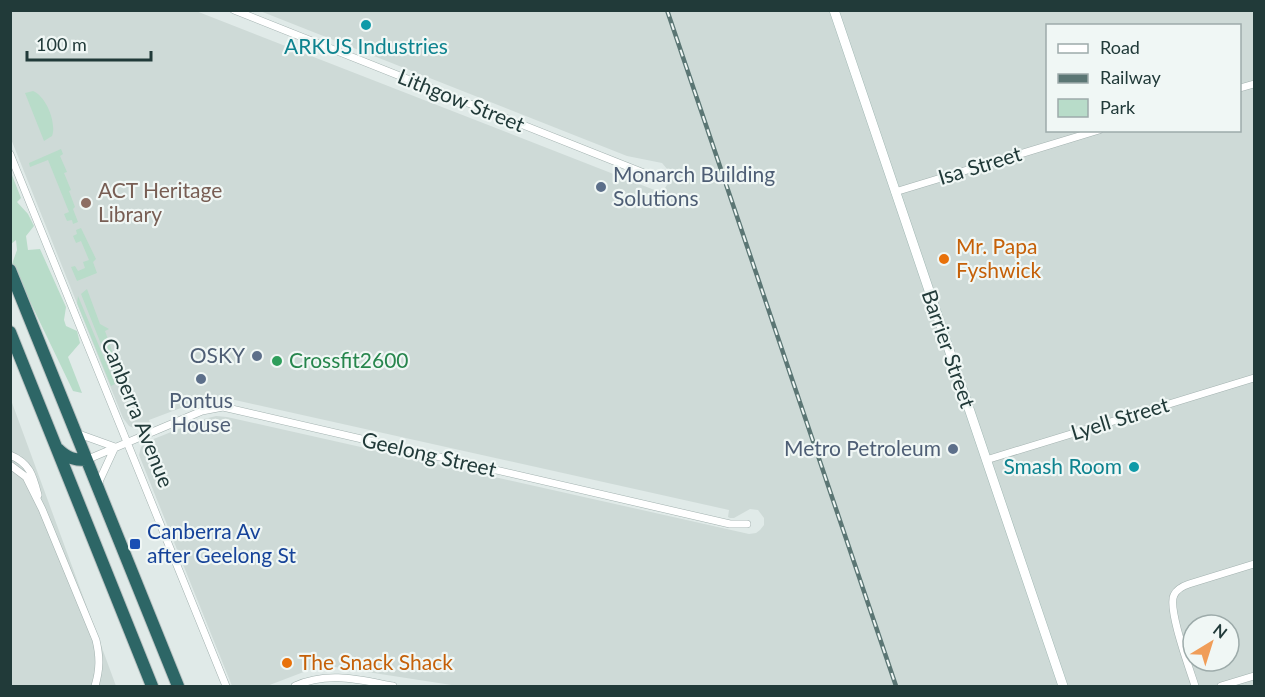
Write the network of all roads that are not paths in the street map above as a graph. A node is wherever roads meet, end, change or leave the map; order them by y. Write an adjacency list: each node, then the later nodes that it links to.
1 (834, 10): 6 (street, Barrier Street)
2 (236, 11): 5 (street, Lithgow Street)
3 (1092, 132): 6 (street, Isa Street)
4 (10, 154): 11 (street, Canberra Avenue)
5 (654, 177)
6 (895, 192): 16 (street, Barrier Street)
7 (10, 270): 10 (highway)
8 (10, 332): 12 (highway)
9 (1254, 378): 16 (street, Lyell Street)
10 (76, 433): 13 (street); 15 (highway)
11 (128, 442): 13 (street, Geelong Street); 21 (street, Geelong Street); 29 (street, Canberra Avenue)
12 (56, 447): 15 (highway); 19 (highway)
13 (115, 447): 15 (street, Geelong Street); 18 (street, Canberra Avenue)
14 (10, 455): 20 (street)
15 (86, 460): 18 (highway); 19 (highway)
16 (986, 460): 32 (street, Barrier Street)
17 (10, 465): 20 (street)
18 (97, 486): 23 (highway)
19 (76, 497): 25 (highway)
20 (42, 509): 26 (street)
21 (747, 524)
22 (1254, 564): 33 (street)
23 (163, 649): 27 (highway); 28 (highway)
24 (1254, 676): 34 (street)
25 (152, 686)
26 (95, 687)
27 (172, 687)
28 (178, 687)
29 (226, 687)
30 (296, 687): 31 (street)
31 (393, 687)
32 (1063, 687)
33 (1195, 687)
34 (1221, 687)

